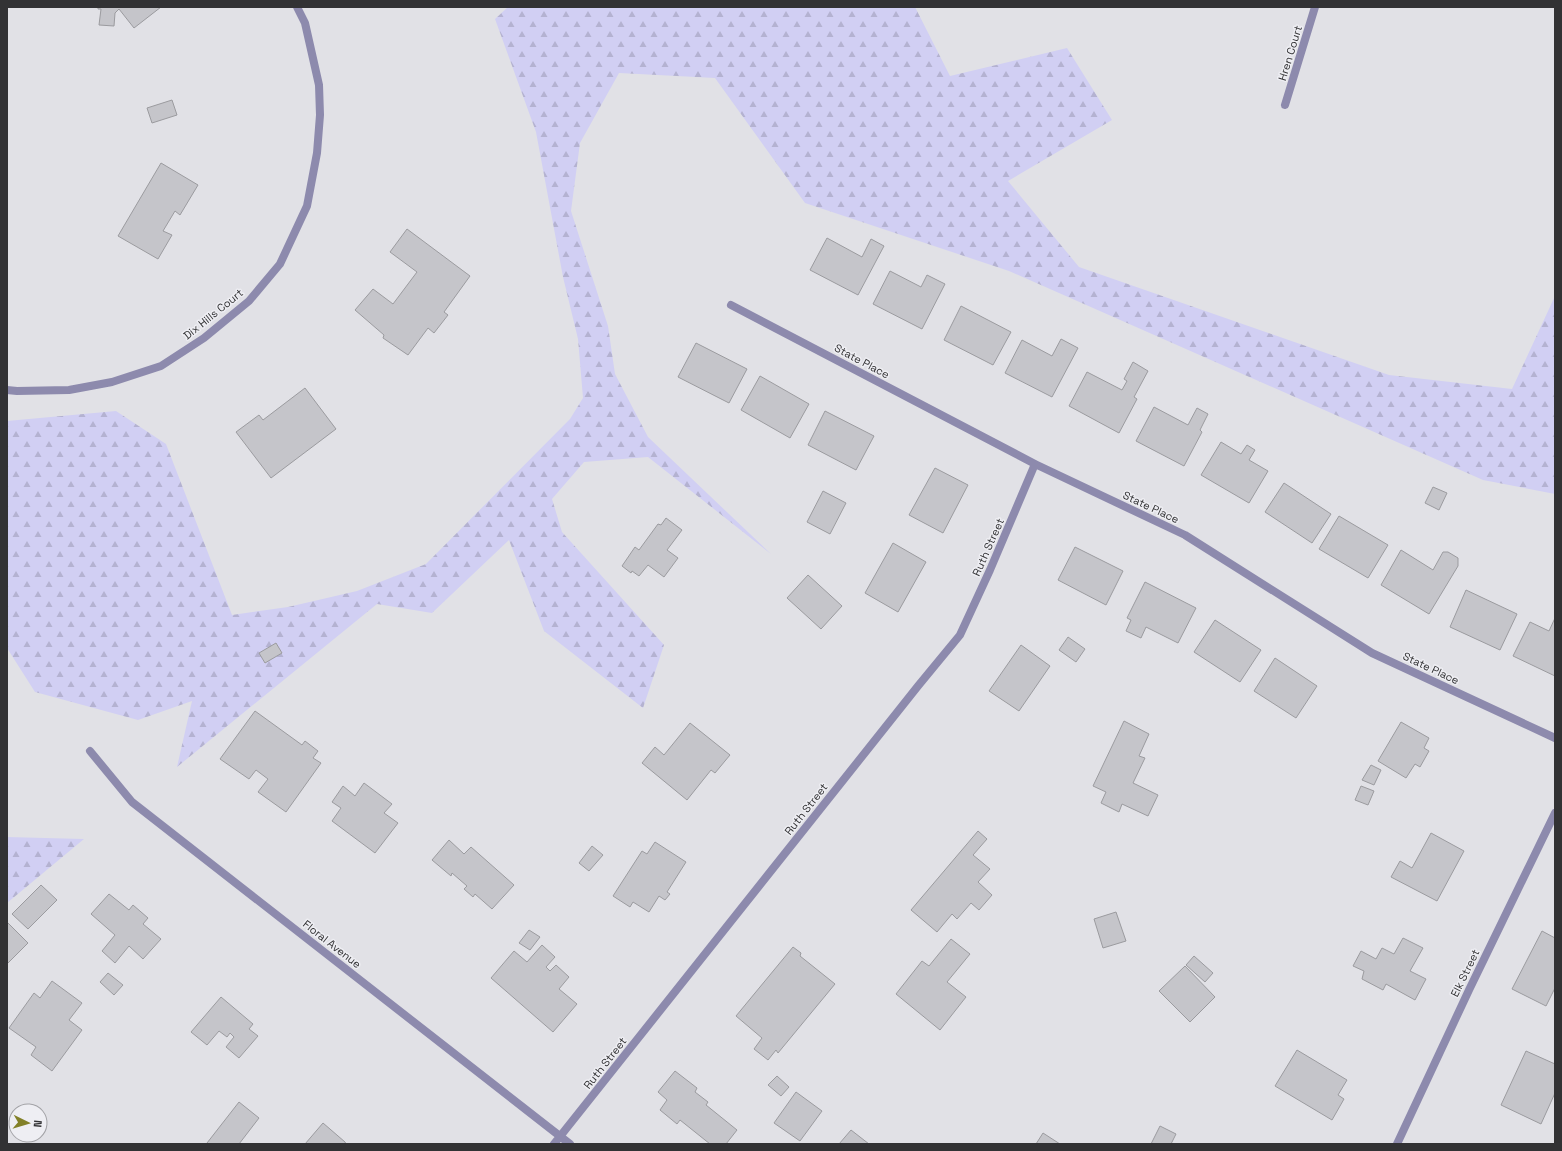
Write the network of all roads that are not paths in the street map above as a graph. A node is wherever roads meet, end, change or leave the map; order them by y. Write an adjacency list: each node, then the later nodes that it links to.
1 (297, 7): 5 (street, Dix Hills Court)
2 (1315, 7): 3 (street, Hren Court)
3 (1285, 105)
4 (731, 305): 6 (street, State Place)
5 (7, 390)
6 (1035, 464): 7 (street, State Place); 10 (street, Ruth Street)
7 (1555, 738)
8 (90, 751): 10 (street, Floral Avenue)
9 (1555, 813): 13 (street, Elk Street)
10 (560, 1136): 11 (street, Ruth Street); 12 (street, Floral Avenue)
11 (554, 1144)
12 (570, 1144)
13 (1397, 1144)

